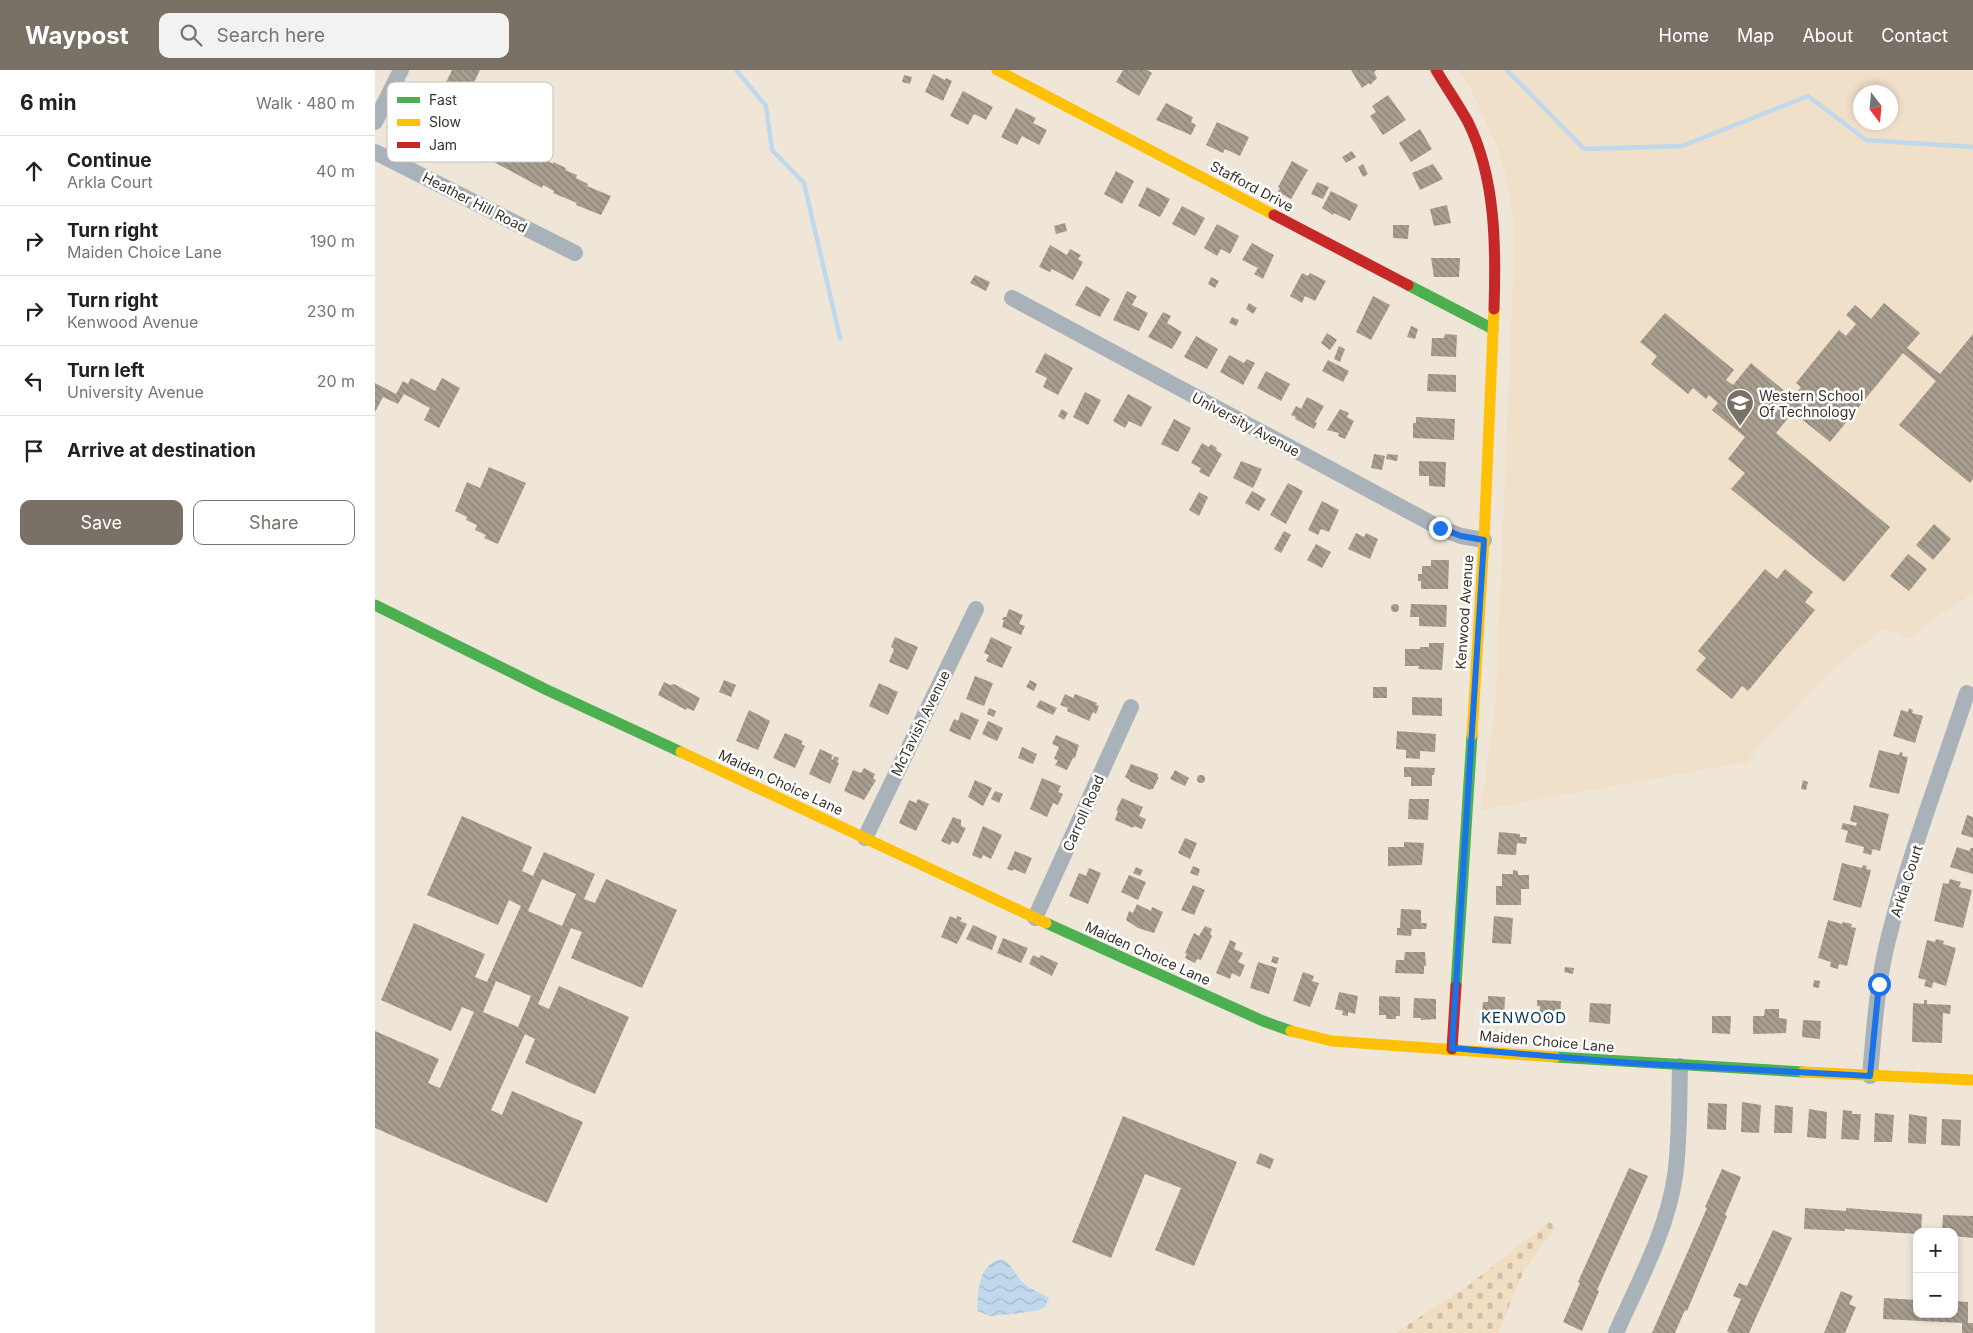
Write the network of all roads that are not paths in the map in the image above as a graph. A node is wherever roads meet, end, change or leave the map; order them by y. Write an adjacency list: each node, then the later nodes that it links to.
1 (401, 70): 4 (street)
2 (997, 70): 12 (main road, Stafford Drive)
3 (1437, 70): 12 (main road, Kenwood Avenue)
4 (395, 82)
5 (387, 98): 6 (street)
6 (375, 122)
7 (375, 152): 8 (street, Heather Hill Road)
8 (387, 158)
9 (395, 162): 10 (street, Heather Hill Road)
10 (575, 252)
11 (1011, 298): 13 (street, University Avenue)
12 (1493, 329): 13 (main road, Kenwood Avenue)
13 (1484, 540): 20 (main road, Kenwood Avenue)
14 (375, 605): 18 (main road, Maiden Choice Lane)
15 (975, 609): 18 (street, McTavish Avenue)
16 (1967, 693): 22 (street, Arkla Court)
17 (1131, 707): 19 (street, Carroll Road)
18 (865, 838): 19 (main road, Maiden Choice Lane)
19 (1035, 918): 20 (main road, Maiden Choice Lane)
20 (1452, 1048): 21 (main road, Maiden Choice Lane)
21 (1680, 1066): 22 (main road, Maiden Choice Lane); 24 (street)
22 (1870, 1076): 23 (main road, Maiden Choice Lane)
23 (1973, 1080)
24 (1616, 1333)

